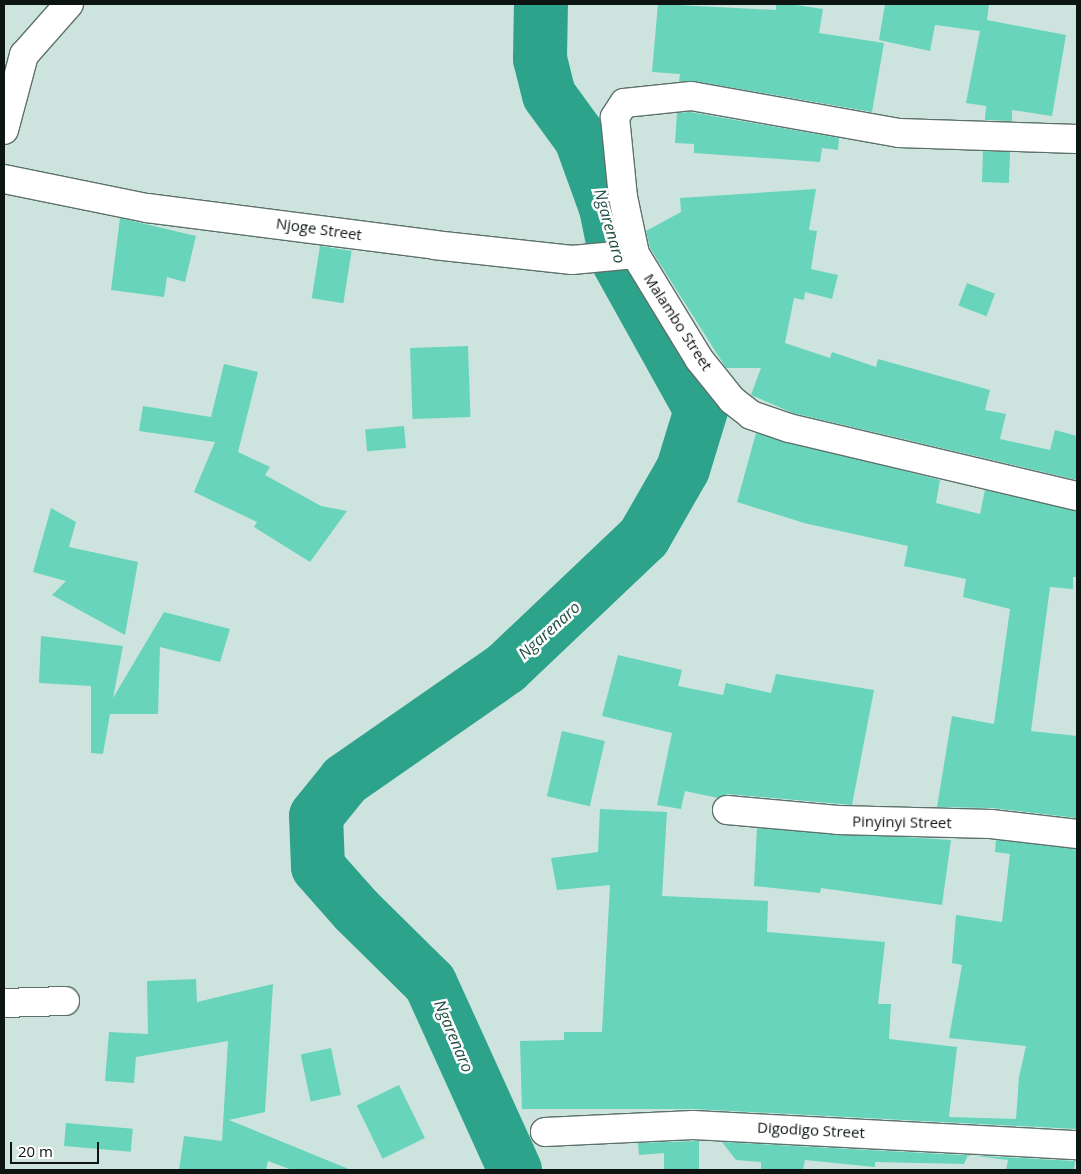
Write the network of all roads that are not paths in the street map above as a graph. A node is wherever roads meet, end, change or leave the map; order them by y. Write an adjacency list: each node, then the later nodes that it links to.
1 (69, 4): 2 (street)
2 (14, 54): 3 (street)
3 (4, 130)
4 (1077, 139): 6 (street, Malambo Street)
5 (4, 179): 6 (street, Njoge Street)
6 (635, 254): 7 (street, Malambo Street)
7 (1077, 496)
8 (727, 810): 9 (street, Pinyinyi Street)
9 (1077, 834)
10 (65, 1001): 11 (street)
11 (4, 1003)
12 (545, 1132): 13 (street, Digodigo Street)
13 (1077, 1145)

